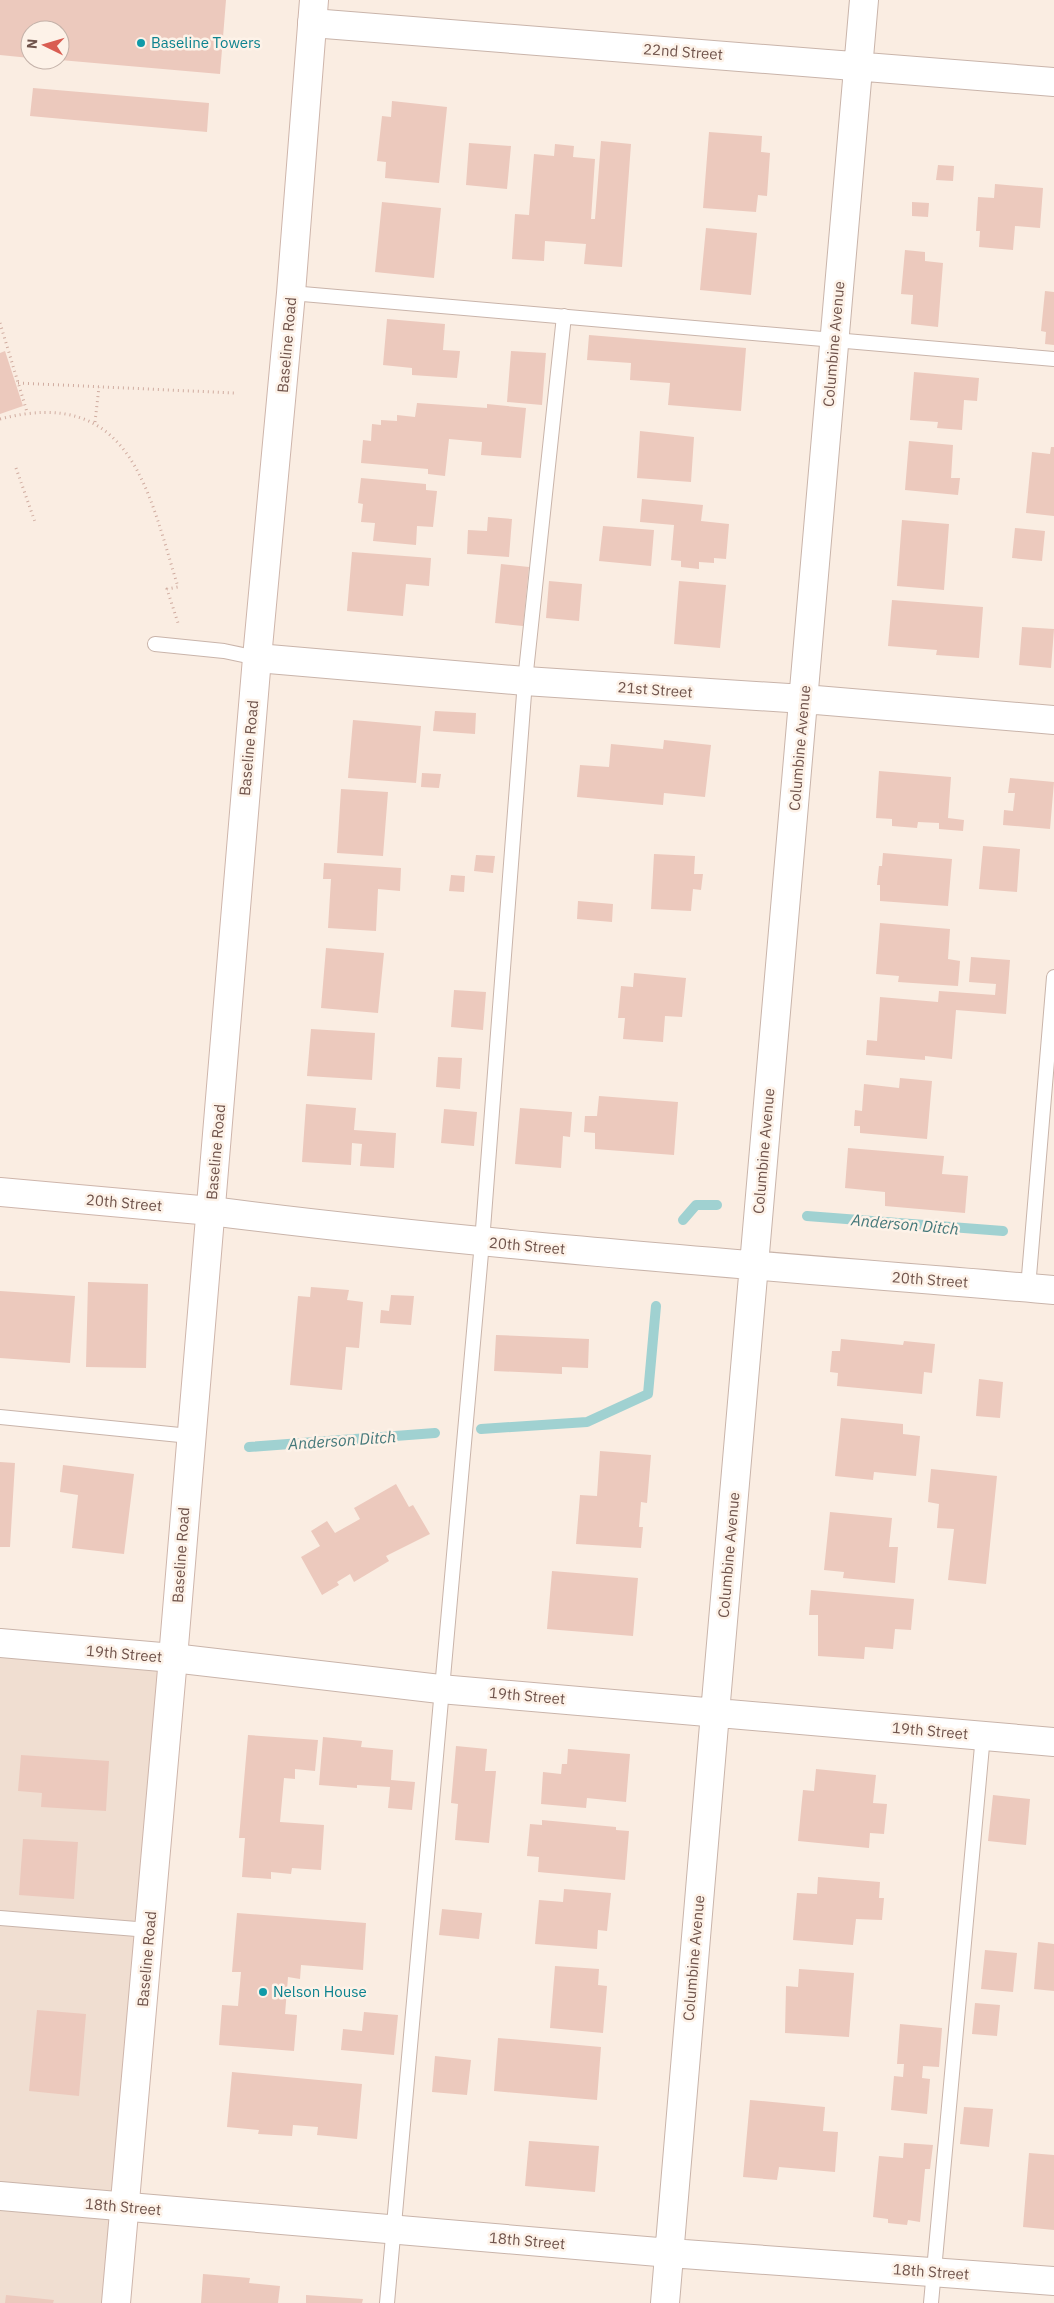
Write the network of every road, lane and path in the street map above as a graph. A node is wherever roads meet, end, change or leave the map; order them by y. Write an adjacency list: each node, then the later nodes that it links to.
1 (864, 0): 3 (street, Columbine Avenue)
2 (313, 12): 3 (street, 22nd Street); 5 (street, Baseline Road)
3 (858, 66): 4 (street, 22nd Street); 8 (street, Columbine Avenue)
4 (1054, 82)
5 (292, 293): 6 (lane); 20 (street, Baseline Road)
6 (564, 316): 8 (lane); 21 (lane)
7 (0, 323): 10 (path)
8 (835, 341): 9 (lane); 22 (street, Columbine Avenue)
9 (1054, 359)
10 (18, 383): 11 (path); 13 (path)
11 (99, 387): 12 (path); 15 (path)
12 (234, 393)
13 (27, 412): 14 (path); 15 (path)
14 (0, 419)
15 (95, 422): 18 (path)
16 (16, 468): 17 (path)
17 (35, 522)
18 (179, 627)
19 (155, 644): 20 (lane)
20 (257, 658): 21 (street, 21st Street); 26 (street, Baseline Road)
21 (525, 682): 22 (street, 21st Street); 27 (lane)
22 (804, 699): 23 (street, 21st Street); 28 (street, Columbine Avenue)
23 (1054, 720)
24 (1054, 977): 29 (lane)
25 (0, 1192): 26 (street, 20th Street)
26 (211, 1211): 27 (street, 20th Street); 31 (street, Baseline Road)
27 (482, 1242): 28 (street, 20th Street); 34 (lane)
28 (754, 1267): 29 (street, 20th Street); 35 (street, Columbine Avenue)
29 (1041, 1289)
30 (0, 1417): 31 (lane)
31 (190, 1436): 33 (street, Baseline Road)
32 (0, 1643): 33 (street, 19th Street)
33 (173, 1658): 34 (street, 19th Street); 39 (street, Baseline Road)
34 (440, 1689): 35 (street, 19th Street); 42 (lane)
35 (715, 1713): 36 (street, 19th Street); 43 (street, Columbine Avenue)
36 (983, 1735): 37 (street, 19th Street); 44 (lane)
37 (1054, 1742)
38 (0, 1918): 39 (lane)
39 (149, 1930): 41 (street, Baseline Road)
40 (0, 2196): 41 (street, 18th Street)
41 (124, 2207): 42 (street, 18th Street); 46 (street, Baseline Road)
42 (393, 2230): 43 (street, 18th Street); 47 (lane)
43 (670, 2253): 44 (street, 18th Street); 48 (street, Columbine Avenue)
44 (934, 2272): 45 (street, 18th Street); 49 (lane)
45 (1054, 2281)
46 (116, 2303)
47 (387, 2303)
48 (666, 2303)
49 (931, 2303)

